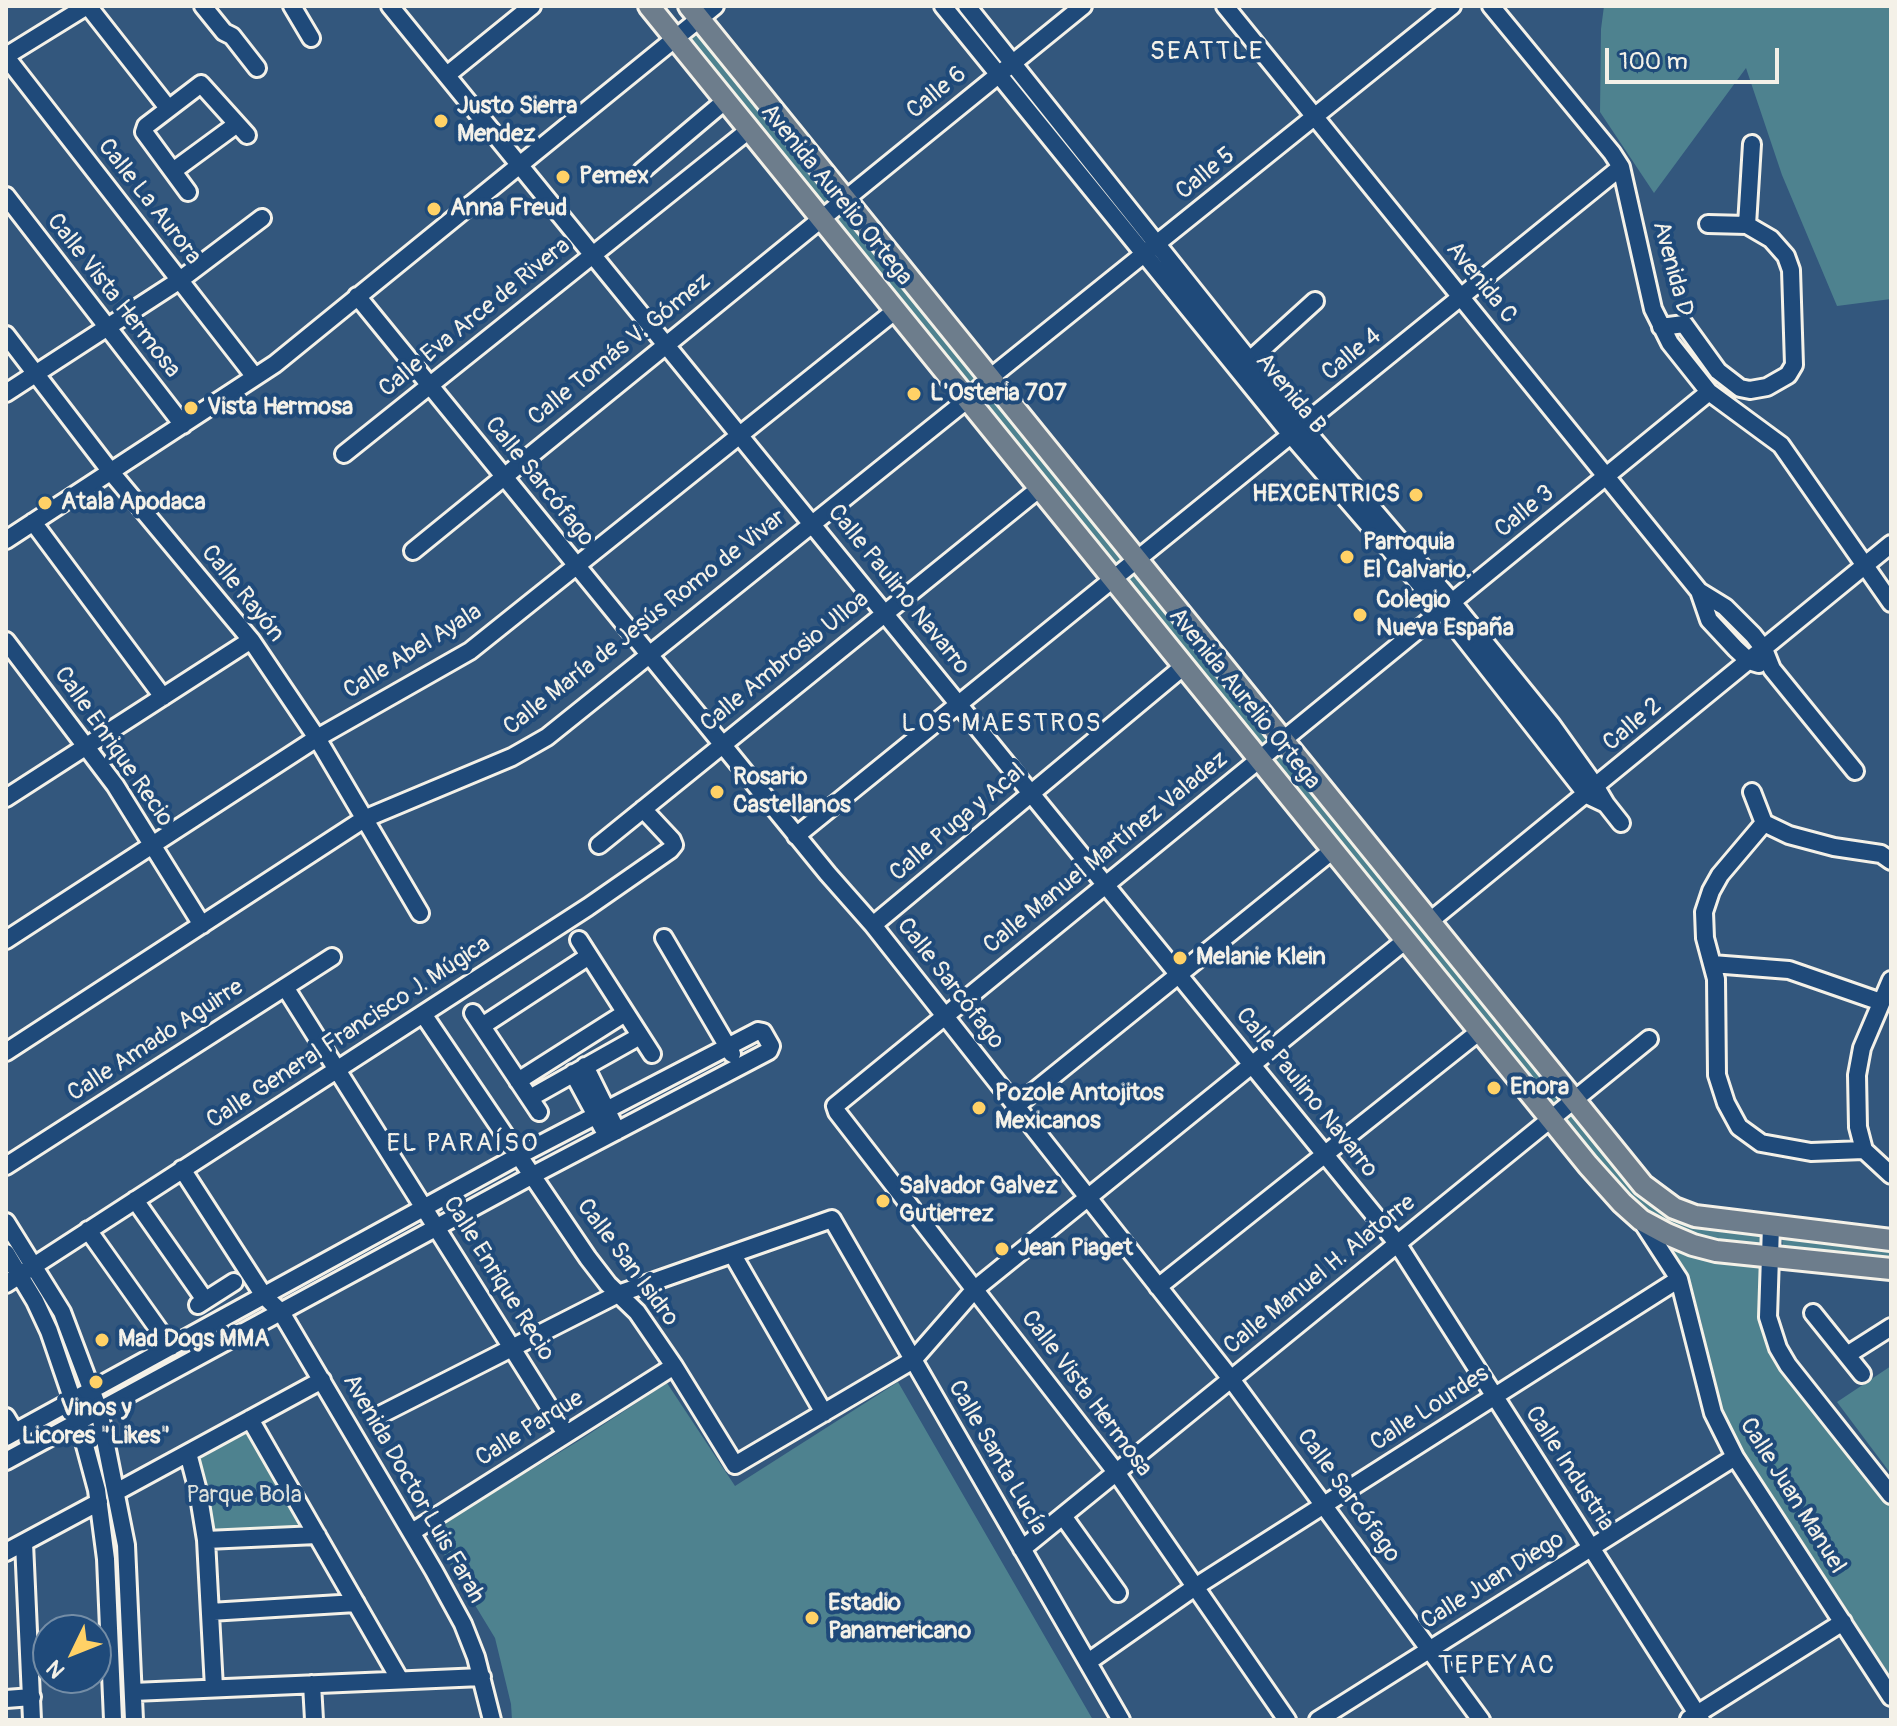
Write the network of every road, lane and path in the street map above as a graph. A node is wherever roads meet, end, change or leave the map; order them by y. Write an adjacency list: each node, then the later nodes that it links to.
1 (87, 6): 16 (street); 21 (street)
2 (203, 6): 17 (street)
3 (292, 6): 14 (street)
4 (390, 6): 19 (street, Calle Paulino Navarro)
5 (532, 6): 19 (street)
6 (649, 6): 15 (main road, Avenida Aurelio Ortega)
7 (943, 6): 18 (street, Avenida B)
8 (967, 6): 18 (street, Avenida B)
9 (1083, 6): 18 (street, Calle 6)
10 (1225, 6): 22 (street, Avenida C)
11 (1452, 6): 22 (street, Calle 5)
12 (1491, 6): 26 (street, Avenida D)
13 (701, 10): 15 (street); 31 (main road, Avenida Aurelio Ortega)
14 (311, 38)
15 (675, 38): 20 (main road, Avenida Aurelio Ortega); 25 (street)
16 (6, 57): 38 (street, Calle La Aurora)
17 (257, 68)
18 (1006, 69): 31 (street, Calle 6); 36 (street, Avenida B)
19 (447, 75): 25 (street, Calle Paulino Navarro)
20 (726, 100): 23 (main road, Avenida Aurelio Ortega); 28 (street)
21 (168, 108): 27 (street); 27 (street)
22 (1315, 116): 36 (street, Calle 5); 40 (street, Avenida C)
23 (749, 130): 33 (main road, Avenida Aurelio Ortega); 37 (street, Calle Eva Arce de Rivera)
24 (1752, 144): 35 (street)
25 (520, 164): 37 (street, Calle Paulino Navarro); 39 (street)
26 (1621, 167): 40 (street, Calle 4); 45 (street, Avenida D)
27 (173, 171): 29 (street)
28 (642, 171)
29 (188, 192)
30 (6, 196): 44 (street, Calle Vista Hermosa)
31 (845, 199): 33 (street, Calle 6); 51 (main road, Avenida Aurelio Ortega)
32 (262, 218): 38 (street)
33 (821, 218): 42 (main road, Avenida Aurelio Ortega); 47 (street, Calle Tomás V. Gómez)
34 (1708, 224): 35 (street)
35 (1747, 225): 45 (street)
36 (1151, 249): 43 (street, Avenida B); 51 (street, Calle 5)
37 (593, 254): 47 (street, Calle Paulino Navarro); 52 (street, Calle Eva Arce de Rivera)
38 (180, 280): 44 (street); 50 (street, Calle La Aurora)
39 (357, 296): 50 (street); 52 (street, Calle Sarcófago)
40 (1461, 297): 57 (street, Calle 4); 61 (street, Avenida C)
41 (1315, 301): 48 (street)
42 (896, 310): 55 (main road, Avenida Aurelio Ortega); 58 (street, Calle Abel Ayala)
43 (1208, 319): 48 (street, Avenida B); 57 (street, Avenida B)
44 (107, 327): 49 (street); 56 (street, Calle Vista Hermosa)
45 (1661, 327): 53 (street, Avenida D)
46 (6, 335): 49 (street, Calle Rayón)
47 (666, 343): 58 (street, Calle Paulino Navarro); 62 (street, Calle Tomás V. Gómez)
48 (1250, 360): 57 (street, Avenida B)
49 (36, 374): 54 (street); 60 (street, Calle Rayón)
50 (255, 377): 56 (street)
51 (991, 377): 55 (street, Calle María de Jesús Romo de Vivar); 69 (main road, Avenida Aurelio Ortega)
52 (430, 386): 59 (street, Calle Eva Arce de Rivera); 62 (street, Calle Sarcófago)
53 (1709, 392): 61 (street, Calle 3); 70 (street, Avenida D)
54 (6, 393)
55 (968, 399): 63 (main road, Avenida Aurelio Ortega); 65 (street, Calle María de Jesús Romo de Vivar)
56 (183, 425): 60 (street)
57 (1296, 430): 69 (street, Calle 4); 75 (street, Avenida B)
58 (740, 435): 65 (street, Calle Paulino Navarro); 71 (street, Calle Abel Ayala)
59 (344, 454)
60 (111, 472): 64 (street); 77 (street, Calle Rayón)
61 (1607, 475): 73 (street, Avenida C); 75 (street, Calle 3)
62 (503, 476): 68 (street, Calle Tomás V. Gómez); 71 (street, Calle Sarcófago)
63 (1040, 488): 72 (main road, Avenida Aurelio Ortega); 76 (street, Calle Ambrosio Ulloa)
64 (33, 522): 66 (street); 84 (street)
65 (812, 523): 76 (street, Calle Paulino Navarro); 80 (street, Calle María de Jesús Romo de Vivar)
66 (6, 540)
67 (1891, 544): 70 (street, Calle 2)
68 (413, 551)
69 (1138, 560): 72 (street, Calle 4); 87 (main road, Avenida Aurelio Ortega)
70 (1867, 565): 74 (street, Avenida D); 79 (street, Calle 2)
71 (577, 566): 80 (street, Calle Sarcófago); 86 (street, Calle Abel Ayala)
72 (1114, 579): 82 (main road, Avenida Aurelio Ortega); 85 (street, Calle 4)
73 (1699, 591): 79 (street, Avenida C); 81 (street, Avenida C)
74 (1891, 603)
75 (1447, 606): 87 (street, Calle 3); 92 (street, Avenida B)
76 (885, 612): 85 (street, Calle Paulino Navarro); 88 (street, Calle Ambrosio Ulloa)
77 (251, 640): 84 (street); 86 (street, Calle Rayón)
78 (6, 641): 89 (street, Calle Enrique Recio)
79 (1764, 649): 81 (street, Calle 2); 83 (street, Avenida C)
80 (648, 655): 88 (street, Calle Sarcófago); 97 (street, Calle María de Jesús Romo de Vivar)
81 (1749, 661): 83 (street, Avenida C); 92 (street, Calle 2)
82 (1184, 666): 90 (main road, Avenida Aurelio Ortega); 94 (street, Calle Puga y Acal)
83 (1772, 669): 91 (street, Avenida C)
84 (163, 697): 89 (street)
85 (959, 703): 94 (street, Calle Paulino Navarro); 100 (street, Calle 4)
86 (317, 738): 97 (street, Calle Rayón); 101 (street, Calle Abel Ayala)
87 (1283, 740): 90 (street, Calle 3); 107 (main road, Avenida Aurelio Ortega)
88 (722, 744): 96 (street, Calle Ambrosio Ulloa); 100 (street, Calle Sarcófago)
89 (87, 745): 95 (street); 101 (street, Calle Enrique Recio)
90 (1259, 759): 103 (main road, Avenida Aurelio Ortega); 105 (street, Calle Manuel Martínez Valadez)
91 (1855, 771)
92 (1592, 791): 98 (street, Avenida B); 107 (street, Calle 2)
93 (1752, 792): 99 (street)
94 (1032, 793): 105 (street, Calle Paulino Navarro); 109 (street, Calle Puga y Acal)
95 (6, 798)
96 (643, 809): 102 (street, Calle Ambrosio Ulloa); 122 (street, Calle General Francisco J. Múgica)
97 (364, 819): 106 (street, Calle Rayón); 108 (street, Calle María de Jesús Romo de Vivar)
98 (1621, 823)
99 (1764, 823): 104 (street); 116 (street)
100 (796, 836): 109 (street, Calle Sarcófago)
101 (153, 844): 108 (street, Calle Enrique Recio); 111 (street, Calle Abel Ayala)
102 (599, 845)
103 (1333, 850): 113 (main road, Avenida Aurelio Ortega); 117 (street)
104 (1891, 861)
105 (1105, 883): 117 (street, Calle Paulino Navarro); 123 (street, Calle Manuel Martínez Valadez)
106 (420, 913)
107 (1430, 921): 136 (main road, Avenida Aurelio Ortega)
108 (202, 925): 128 (street, Calle María de Jesús Romo de Vivar)
109 (873, 925): 123 (street, Calle Sarcófago)
110 (664, 938): 127 (street)
111 (6, 940)
112 (579, 940): 114 (street)
113 (1406, 940): 124 (main road, Avenida Aurelio Ortega); 130 (street)
114 (589, 956): 121 (street); 134 (street)
115 (332, 957): 119 (street, Calle Amado Aguirre)
116 (1712, 964): 120 (street); 143 (street)
117 (1178, 974): 130 (street, Calle Paulino Navarro); 138 (street)
118 (1891, 980): 120 (street)
119 (285, 987): 132 (street, Calle Enrique Recio); 146 (street, Calle Amado Aguirre)
120 (1881, 1002): 143 (street)
121 (625, 1013): 125 (street); 134 (street)
122 (423, 1014): 132 (street, Calle General Francisco J. Múgica); 145 (street, Calle San Isidro)
123 (944, 1017): 137 (street, Calle Manuel Martínez Valadez); 138 (street, Calle Sarcófago)
124 (1480, 1031): 141 (main road, Avenida Aurelio Ortega); 144 (street)
125 (640, 1036): 129 (street); 133 (street)
126 (1649, 1039): 136 (street, Calle Manuel H. Alatorre)
127 (729, 1048): 131 (street); 131 (street); 140 (street)
128 (6, 1052)
129 (652, 1054)
130 (1252, 1064): 144 (street, Calle Paulino Navarro); 150 (street)
131 (739, 1066): 142 (street)
132 (338, 1069): 147 (street, Calle General Francisco J. Múgica); 152 (street, Calle Enrique Recio)
133 (579, 1070): 135 (street); 140 (street)
134 (518, 1081): 135 (street)
135 (530, 1098): 139 (street)
136 (1576, 1101): 141 (street, Calle Manuel H. Alatorre); 155 (main road, Avenida Aurelio Ortega)
137 (835, 1106): 168 (street, Calle Vista Hermosa)
138 (1016, 1106): 150 (street, Calle Sarcófago)
139 (539, 1112)
140 (601, 1113): 142 (street); 145 (street)
141 (1552, 1120): 153 (main road, Avenida Aurelio Ortega); 159 (street, Calle Manuel H. Alatorre)
142 (612, 1134): 148 (street)
143 (1864, 1150): 149 (street)
144 (1324, 1154): 159 (street, Calle Paulino Navarro); 167 (street)
145 (520, 1155): 148 (street, Calle San Isidro); 152 (street)
146 (6, 1166)
147 (182, 1169): 151 (street, Calle General Francisco J. Múgica); 170 (street, Avenida Doctor Luis Farah)
148 (533, 1175): 156 (street); 169 (street, Calle San Isidro)
149 (1891, 1175)
150 (1088, 1198): 167 (street, Calle Sarcófago); 168 (street)
151 (135, 1200): 157 (street, Calle General Francisco J. Múgica); 171 (street)
152 (425, 1206): 156 (street, Calle Enrique Recio); 170 (street)
153 (1641, 1220): 162 (main road, Avenida Aurelio Ortega); 165 (street, Calle Juan Manuel)
154 (6, 1222): 164 (street)
155 (1771, 1226): 158 (main road, Avenida Aurelio Ortega); 162 (street)
156 (439, 1228): 172 (street); 177 (street, Calle Enrique Recio)
157 (88, 1230): 164 (street, Calle General Francisco J. Múgica); 176 (street)
158 (1891, 1240)
159 (1397, 1243): 182 (street, Calle Manuel H. Alatorre); 185 (street, Calle Industria)
160 (6, 1253): 164 (street)
161 (733, 1255): 169 (street); 179 (street, Calle Santa Lucía); 188 (street)
162 (1768, 1257): 163 (main road, Avenida Aurelio Ortega); 199 (street)
163 (1891, 1269)
164 (20, 1274): 184 (street); 186 (street)
165 (1679, 1279): 185 (street, Calle Lourdes); 195 (street, Calle Juan Manuel)
166 (234, 1282): 171 (street)
167 (1158, 1287): 182 (street, Calle Sarcófago)
168 (975, 1289): 179 (street); 197 (street, Calle Vista Hermosa)
169 (618, 1294): 177 (street); 180 (street, Calle San Isidro)
170 (264, 1296): 172 (street, Avenida Doctor Luis Farah); 174 (street)
171 (206, 1300): 174 (street)
172 (281, 1312): 183 (street, Avenida Doctor Luis Farah); 187 (street)
173 (1813, 1313): 178 (street)
174 (230, 1315): 176 (street)
175 (1891, 1327): 178 (street)
176 (171, 1347): 184 (street)
177 (511, 1348): 189 (street); 193 (street, Calle Enrique Recio)
178 (1847, 1355): 181 (street)
179 (913, 1360): 188 (street); 208 (street, Calle Santa Lucía)
180 (674, 1366): 188 (street, Calle San Isidro); 193 (street, Calle Parque)
181 (1862, 1374)
182 (1231, 1379): 197 (street, Calle Manuel H. Alatorre); 201 (street, Calle Sarcófago)
183 (322, 1380): 190 (street); 203 (street, Avenida Doctor Luis Farah)
184 (93, 1389): 186 (street); 187 (street)
185 (1494, 1396): 201 (street, Calle Lourdes); 207 (street, Calle Industria)
186 (73, 1401): 191 (street); 192 (street)
187 (99, 1410): 191 (street); 198 (street)
188 (824, 1413)
189 (374, 1418)
190 (250, 1419): 194 (street); 204 (street)
191 (79, 1422): 196 (street); 200 (street)
192 (9, 1429)
193 (566, 1434): 203 (street, Calle Parque)
194 (188, 1453): 198 (street); 205 (street)
195 (1735, 1457): 207 (street, Calle Juan Diego); 214 (street, Calle Juan Manuel)
196 (6, 1461)
197 (1116, 1472): 202 (street, Calle Manuel H. Alatorre); 210 (street, Calle Vista Hermosa)
198 (118, 1491): 221 (street)
199 (1891, 1495)
200 (99, 1502): 206 (street); 227 (street)
201 (1325, 1505): 210 (street, Calle Lourdes); 215 (street, Calle Sarcófago)
202 (1063, 1516): 208 (street, Calle Manuel H. Alatorre); 211 (street)
203 (412, 1532): 217 (street, Avenida Doctor Luis Farah)
204 (317, 1535): 205 (street); 212 (street)
205 (206, 1540): 213 (street)
206 (24, 1543): 209 (street); 222 (street)
207 (1591, 1548): 215 (street, Calle Juan Diego); 225 (street, Calle Industria)
208 (1022, 1549): 216 (street, Calle Santa Lucía)
209 (6, 1552)
210 (1195, 1587): 216 (street, Calle Lourdes); 232 (street, Calle Vista Hermosa)
211 (1118, 1593)
212 (356, 1603): 213 (street); 218 (street)
213 (210, 1612): 220 (street)
214 (1843, 1622): 223 (street, Calle Juan Manuel); 225 (street)
215 (1430, 1649): 233 (street, Calle Juan Diego); 234 (street, Calle Sarcófago)
216 (1088, 1662): 231 (street, Calle Santa Lucía)
217 (482, 1677): 218 (street); 230 (street, Avenida Doctor Luis Farah)
218 (400, 1680): 219 (street)
219 (312, 1684): 220 (street); 229 (street)
220 (214, 1688): 221 (street)
221 (133, 1692): 228 (street)
222 (32, 1697): 224 (street); 226 (street)
223 (1891, 1697)
224 (6, 1699)
225 (1695, 1718)
226 (32, 1720)
227 (113, 1720)
228 (134, 1720)
229 (314, 1720)
230 (492, 1720)
231 (1121, 1720)
232 (1287, 1720)
233 (1318, 1720)
234 (1481, 1720)

